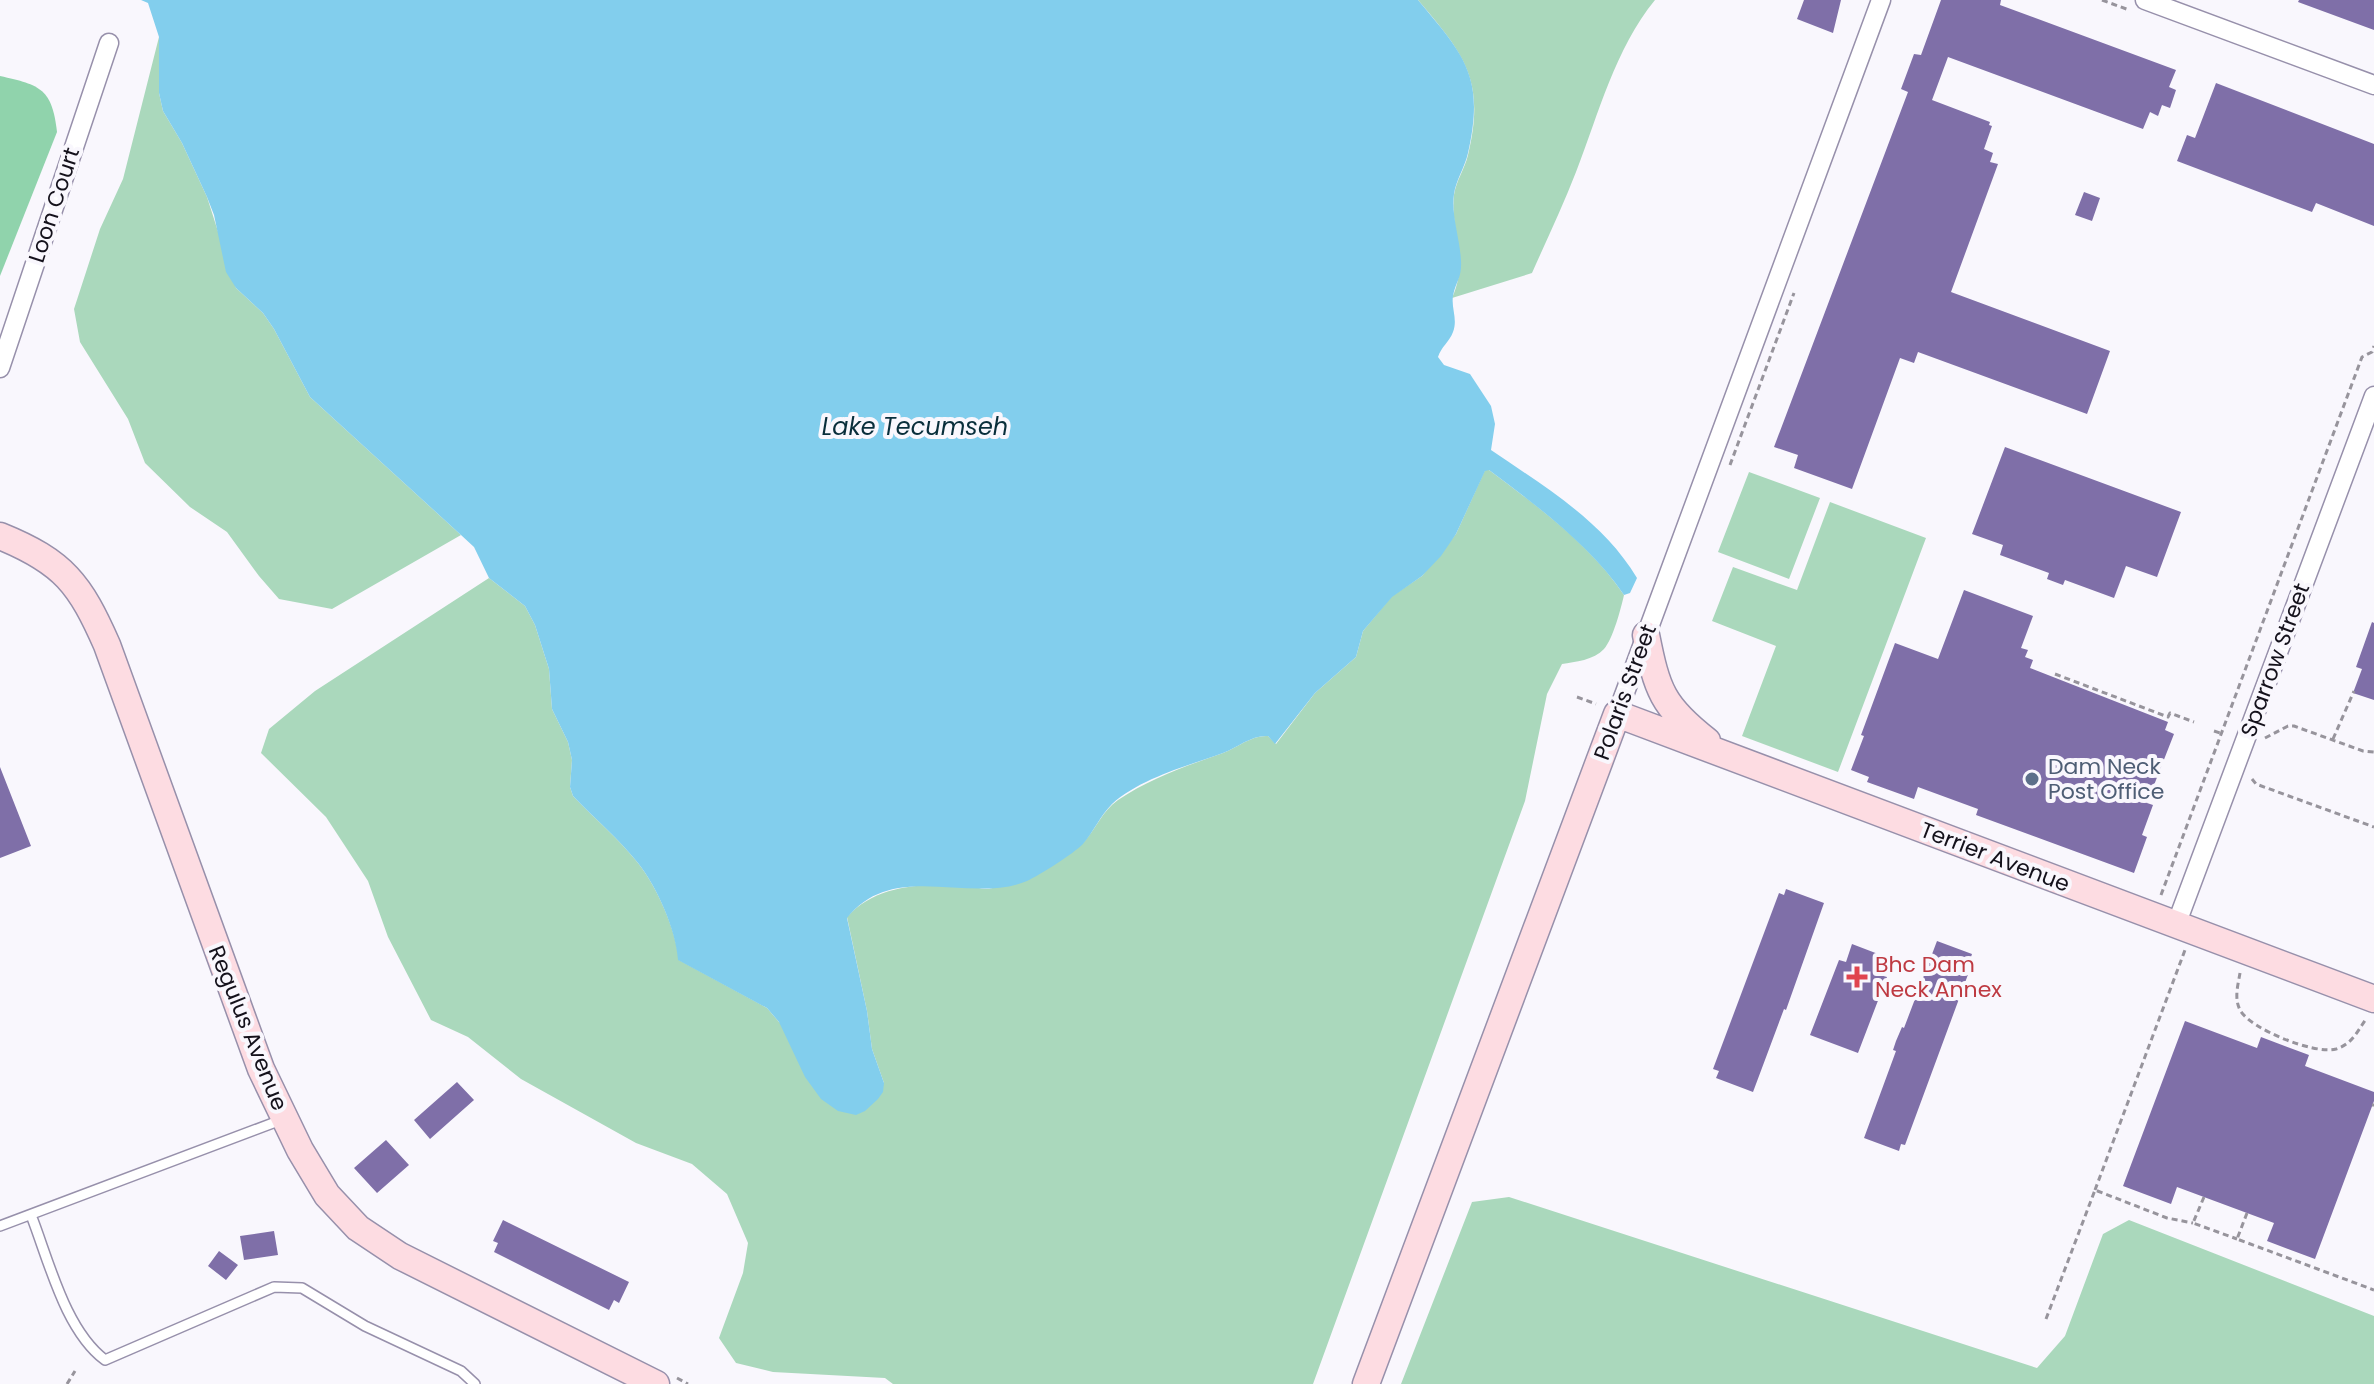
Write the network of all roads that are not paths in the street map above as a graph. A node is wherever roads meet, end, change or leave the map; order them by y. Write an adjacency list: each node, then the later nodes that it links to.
1 (1881, 0): 8 (street, Polaris Street)
2 (2145, 0): 4 (street)
3 (109, 43): 5 (street, Loon Court)
4 (2374, 85)
5 (0, 368)
6 (2374, 396): 11 (street, Sparrow Street)
7 (0, 536): 13 (street, Regulus Avenue)
8 (1646, 635): 9 (street, Polaris Street); 10 (street)
9 (1617, 714): 10 (street, Terrier Avenue); 18 (street, Polaris Street)
10 (1726, 755): 11 (street, Terrier Avenue)
11 (2182, 934): 12 (street, Terrier Avenue)
12 (2374, 999)
13 (284, 1119): 14 (lane); 17 (street, Regulus Avenue)
14 (31, 1215): 15 (lane); 16 (lane)
15 (0, 1226)
16 (475, 1384)
17 (656, 1384)
18 (1366, 1384)

